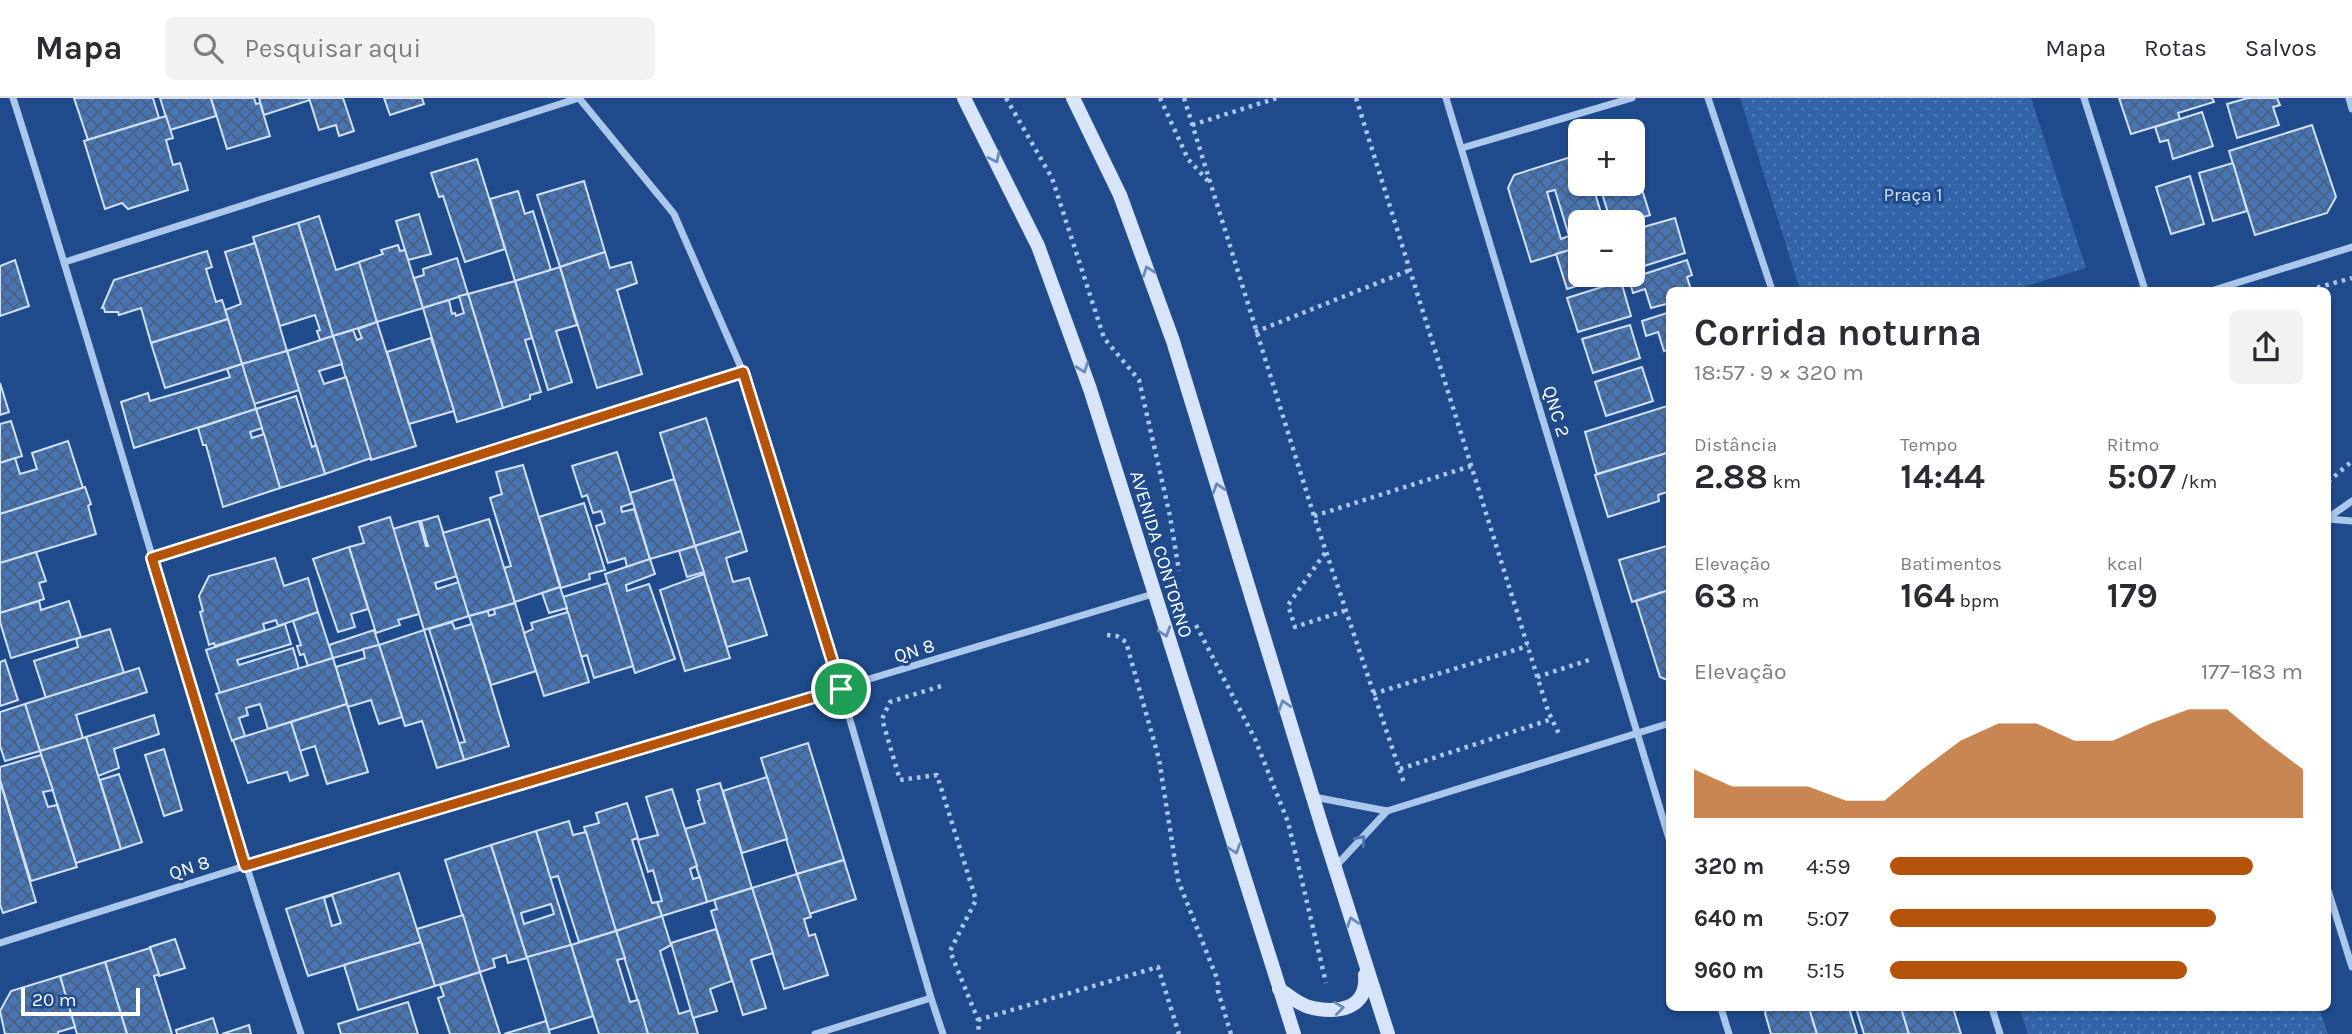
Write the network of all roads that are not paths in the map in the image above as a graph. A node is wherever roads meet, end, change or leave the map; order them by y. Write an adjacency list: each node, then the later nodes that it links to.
1 (13, 98): 13 (street)
2 (579, 98): 13 (street); 17 (street)
3 (1073, 98): 27 (main road, one-way to 3)
4 (1446, 98): 11 (street, QNC 2)
5 (1632, 98): 11 (street)
6 (1707, 98): 14 (street)
7 (2084, 98): 15 (street)
8 (2349, 98): 10 (street)
9 (969, 101): 23 (main road, AVENIDA CONTORNO, one-way to 23)
10 (2352, 109)
11 (1462, 148): 26 (street, QNC 2)
12 (2352, 247): 16 (street)
13 (65, 262): 22 (street)
14 (1771, 287)
15 (2144, 287)
16 (2224, 287)
17 (743, 372): 22 (street); 24 (street)
18 (2352, 500): 19 (street)
19 (2331, 517)
20 (2331, 519): 21 (street)
21 (2352, 522)
22 (152, 558): 30 (street)
23 (1153, 594): 24 (street, QN 8); 36 (main road, AVENIDA CONTORNO, one-way to 36)
24 (841, 689): 30 (street, QN 8); 37 (street)
25 (1666, 724): 26 (street)
26 (1637, 734): 28 (street); 29 (street, QNC 2)
27 (1312, 797): 28 (street); 31 (main road)
28 (1387, 811): 31 (street, one-way to 28)
29 (1666, 829)
30 (245, 866): 33 (street, QN 8); 40 (street)
31 (1335, 868): 34 (main road, one-way to 31)
32 (2331, 900): 35 (street)
33 (0, 943)
34 (1364, 959): 36 (main road, one-way to 34); 44 (main road)
35 (2352, 967)
36 (1279, 989): 43 (main road, AVENIDA CONTORNO)
37 (931, 999): 41 (street); 42 (street)
38 (1722, 1011): 45 (street)
39 (1993, 1011): 46 (street)
40 (301, 1034)
41 (815, 1034)
42 (943, 1034)
43 (1294, 1034)
44 (1388, 1034)
45 (1729, 1034)
46 (2000, 1034)

